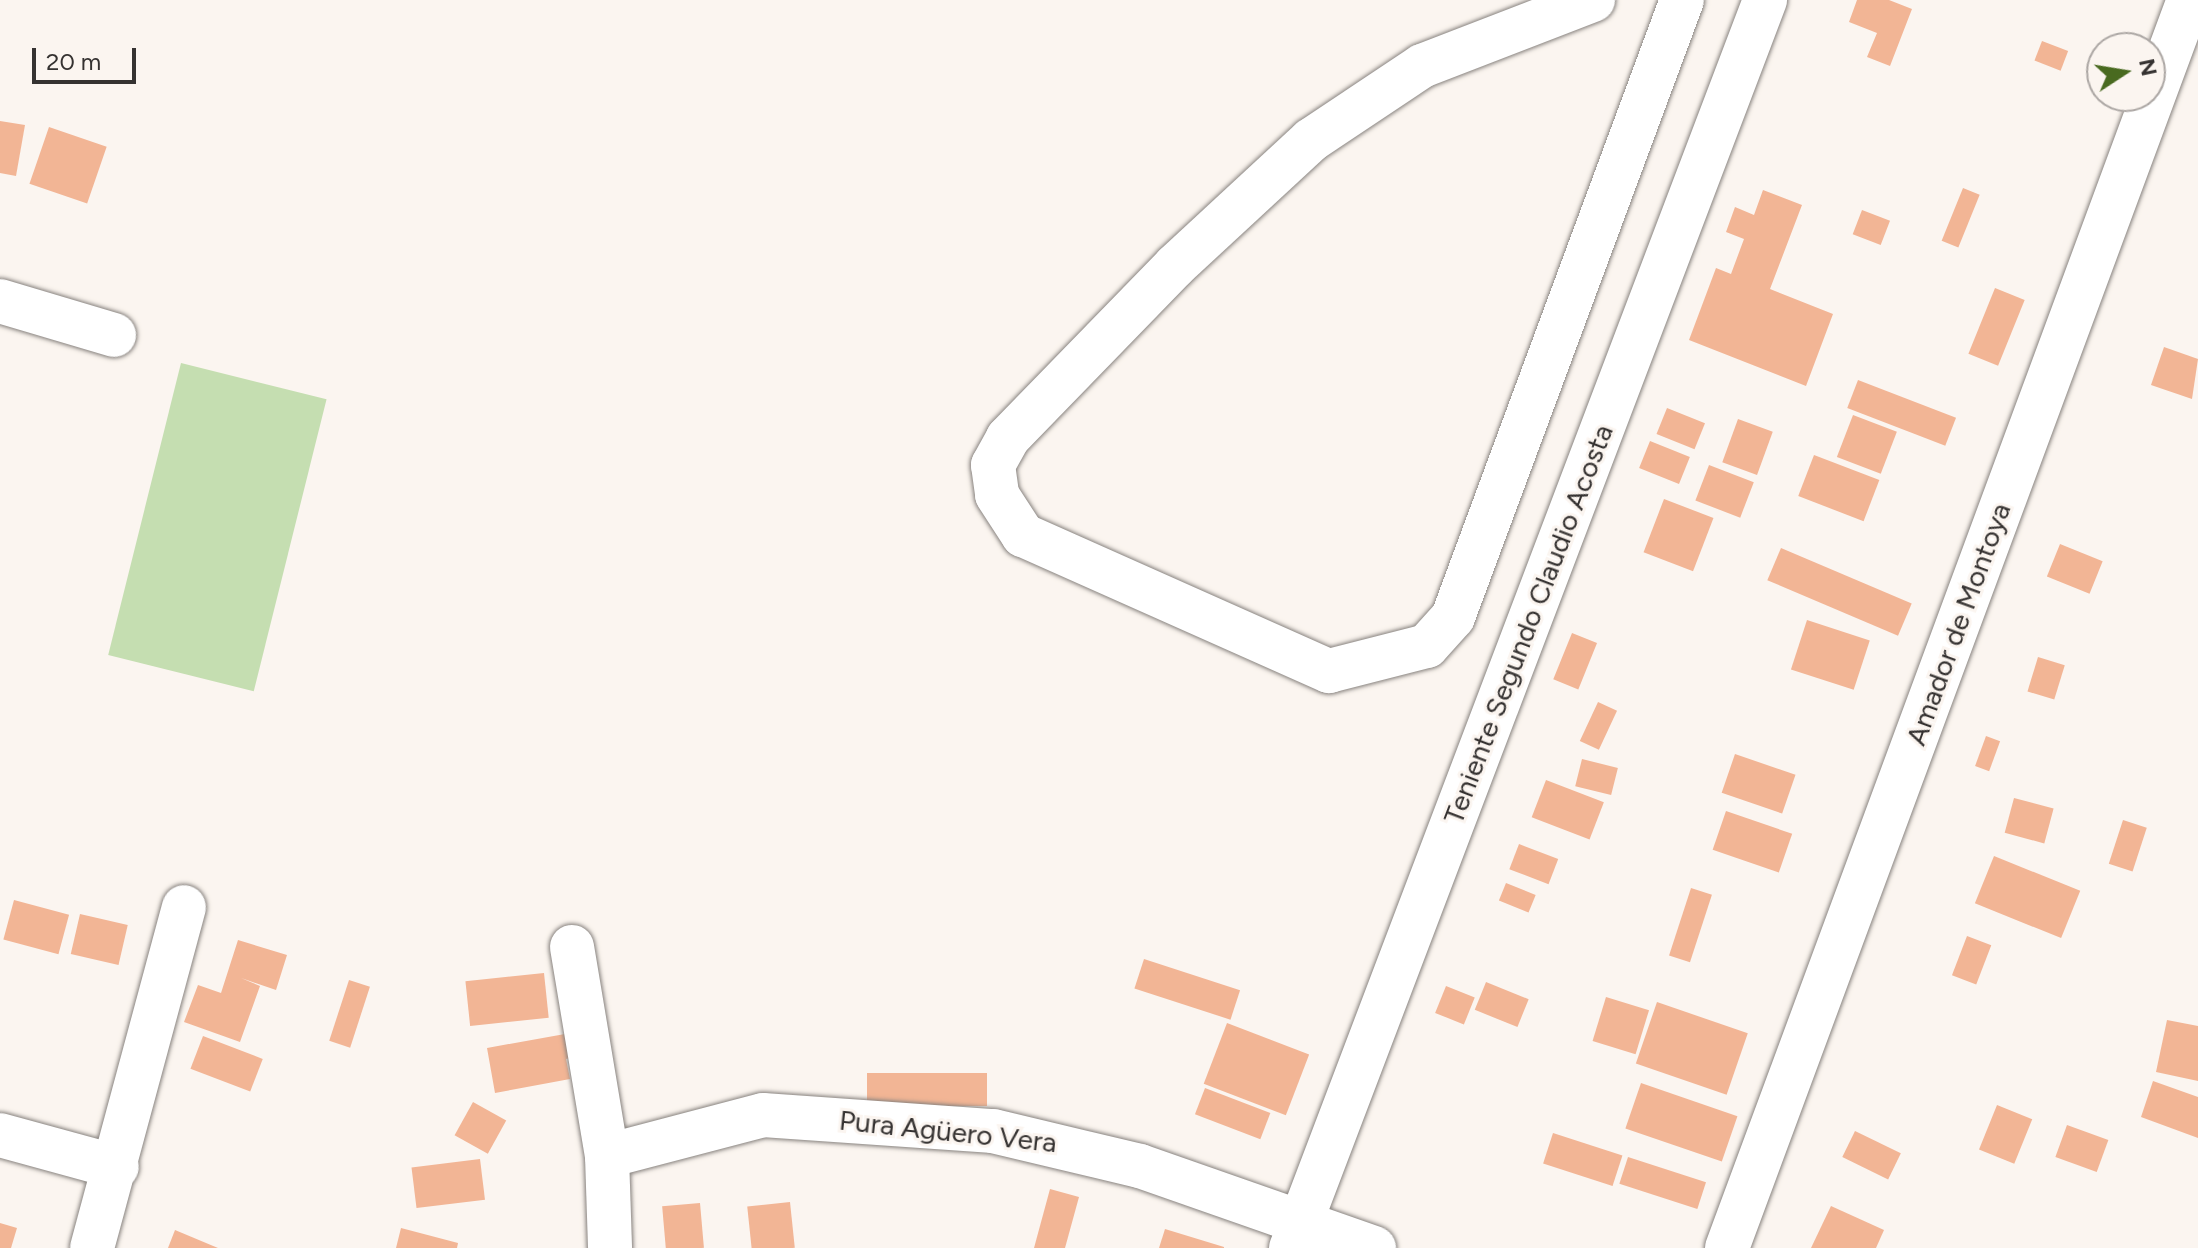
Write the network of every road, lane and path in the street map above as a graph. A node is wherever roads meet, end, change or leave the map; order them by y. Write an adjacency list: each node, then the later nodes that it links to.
1 (1593, 0): 2 (street)
2 (1682, 0)
3 (1765, 0): 12 (street, Teniente Segundo Claudio Acosta)
4 (2189, 0): 16 (street, Amador de Montoya)
5 (0, 301): 6 (street)
6 (114, 335)
7 (184, 907): 11 (street)
8 (572, 947): 10 (street)
9 (0, 1135): 11 (street)
10 (607, 1156): 12 (street, Pura Agüero Vera); 14 (street)
11 (117, 1167): 13 (street)
12 (1297, 1233): 15 (street, Pura Agüero Vera)
13 (92, 1248)
14 (610, 1248)
15 (1374, 1248)
16 (1727, 1248)

